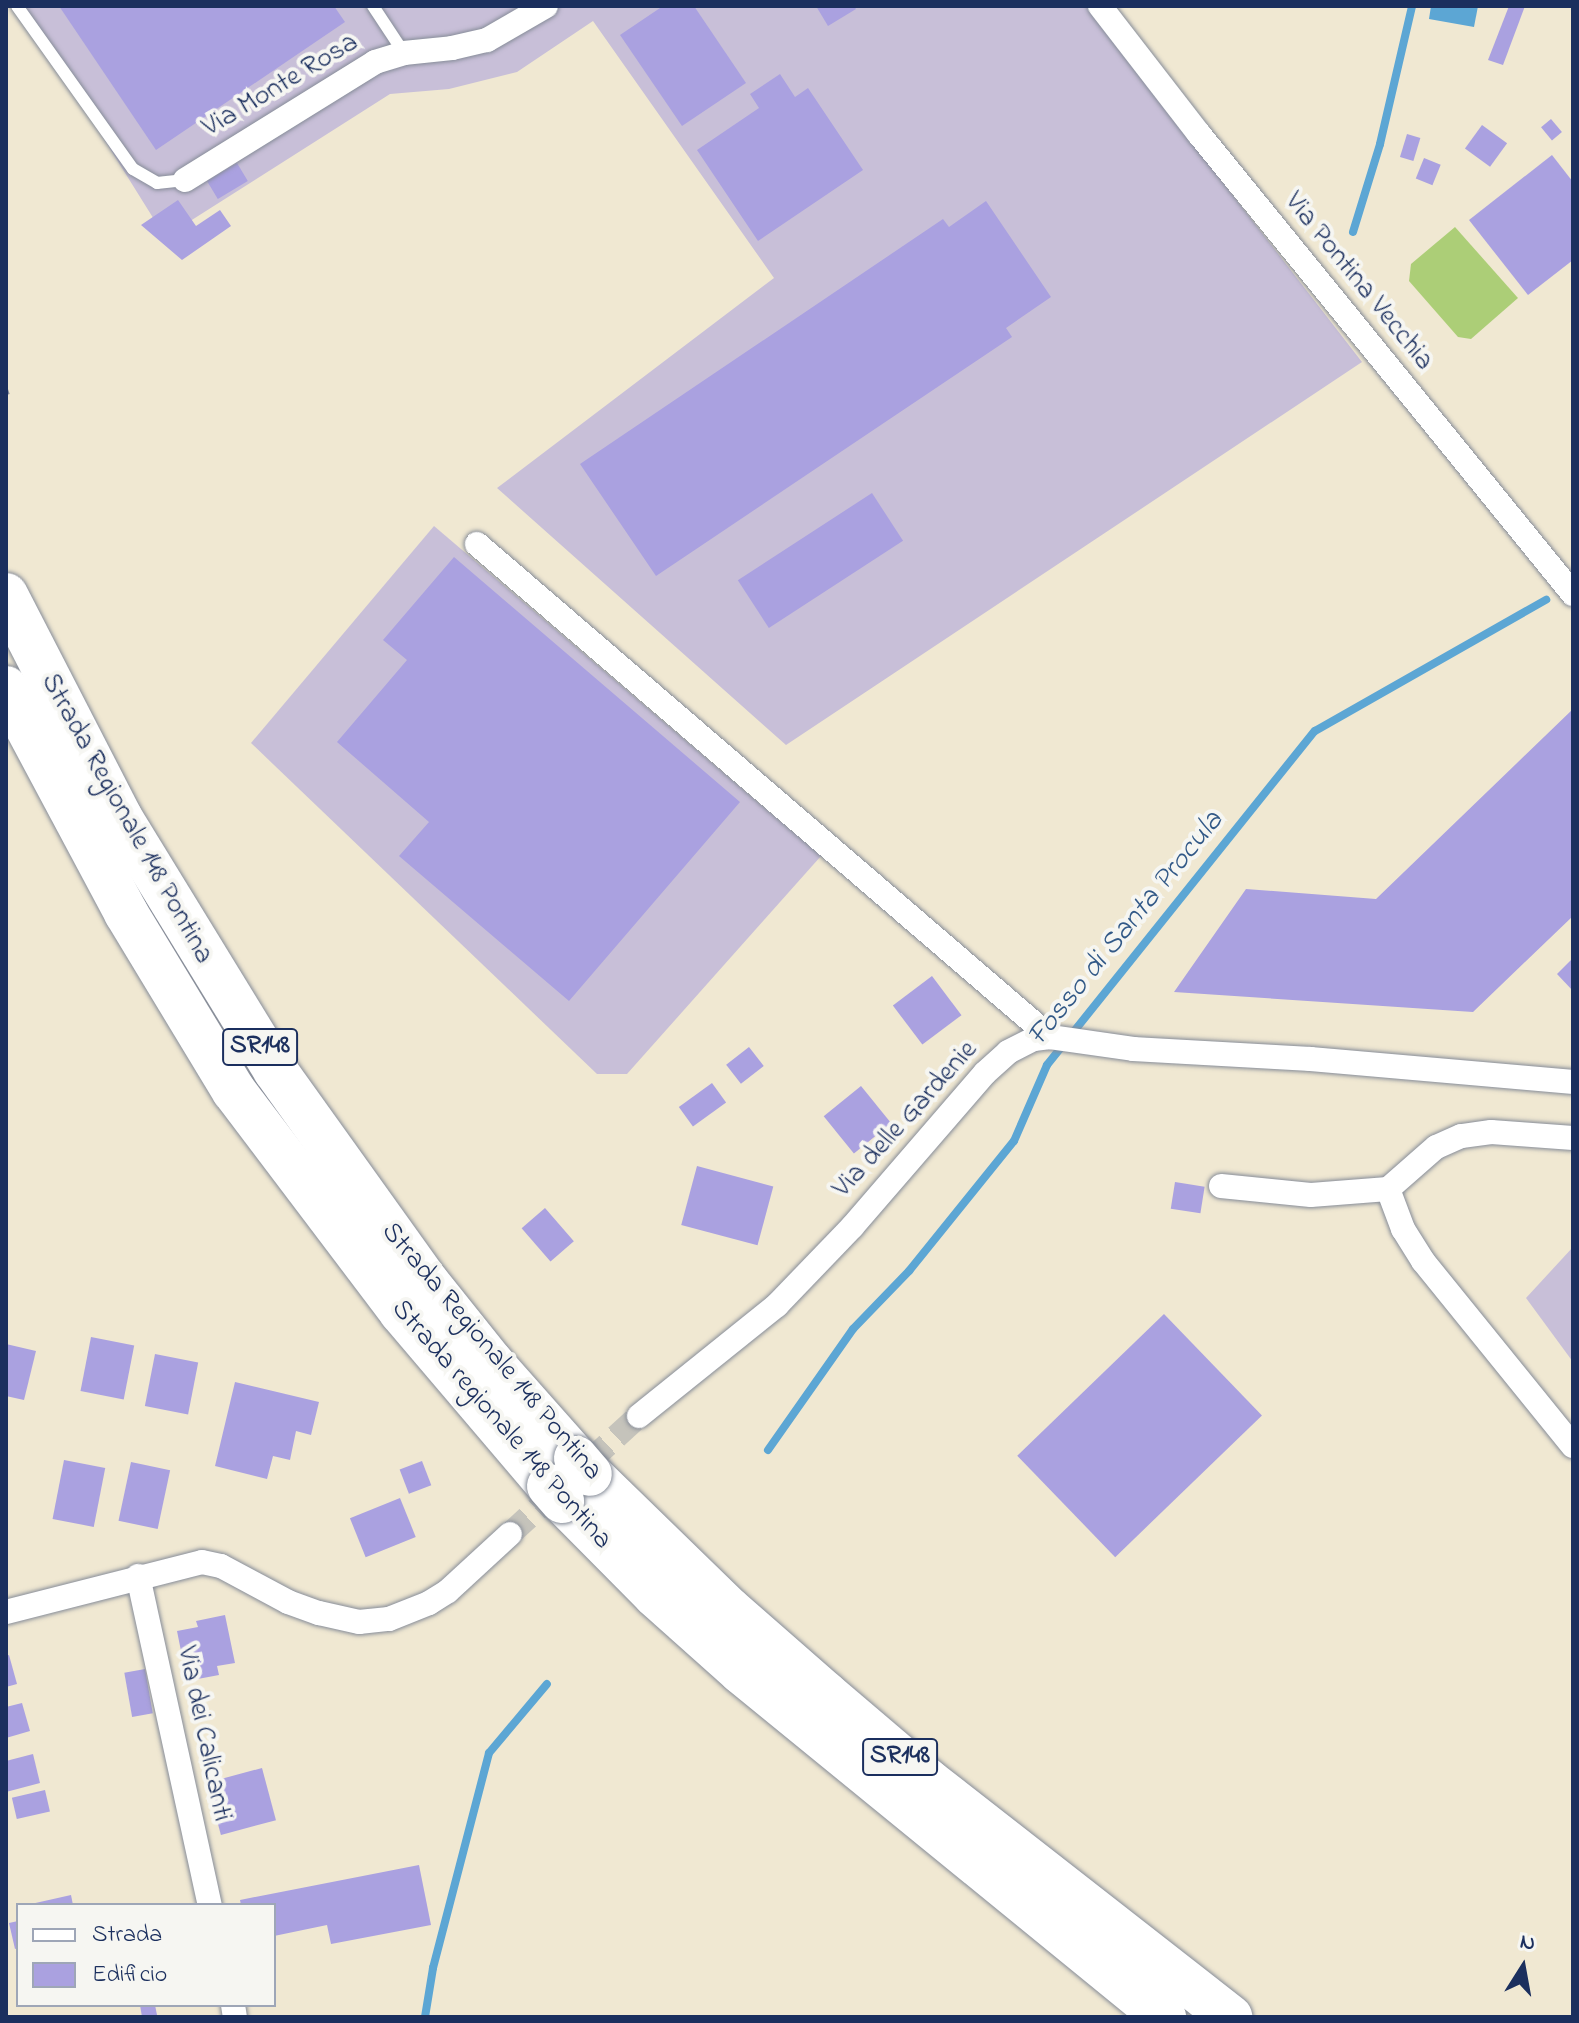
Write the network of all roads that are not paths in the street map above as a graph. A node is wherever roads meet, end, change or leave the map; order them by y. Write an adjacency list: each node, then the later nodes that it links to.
1 (17, 6): 6 (lane)
2 (373, 6): 5 (lane)
3 (546, 6): 5 (street, Via Monte Rosa)
4 (1100, 6): 8 (street, Via Pontina Vecchia)
5 (404, 53): 6 (street, Via Monte Rosa)
6 (185, 180)
7 (477, 544): 11 (street)
8 (1573, 594)
9 (6, 595): 18 (highway, Strada Regionale 148 Pontina / SR148)
10 (6, 688): 18 (highway, Strada regionale 148 Pontina / SR148)
11 (1050, 1037): 12 (street, Via delle Gardenie); 16 (street, Via delle Gardenie)
12 (1573, 1082)
13 (1573, 1138): 15 (street)
14 (1221, 1186): 15 (street)
15 (1388, 1189): 17 (street)
16 (639, 1416)
17 (1573, 1446)
18 (569, 1480): 23 (highway, Strada regionale 148 Pontina / SR148); 24 (highway, Strada Regionale 148 Pontina / SR148)
19 (510, 1534): 20 (street)
20 (138, 1576): 21 (street); 22 (street, Via dei Calicanti)
21 (6, 1612)
22 (210, 1903)
23 (1164, 2017)
24 (1230, 2017)

